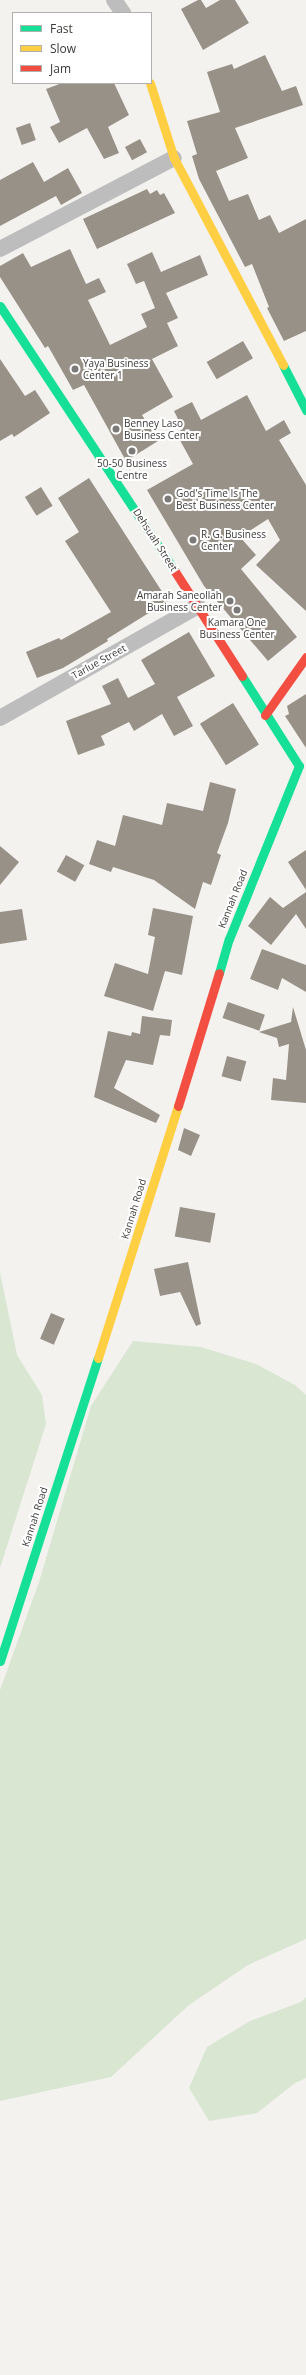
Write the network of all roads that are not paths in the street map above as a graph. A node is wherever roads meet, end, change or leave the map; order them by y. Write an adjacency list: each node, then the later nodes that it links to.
1 (114, 0): 2 (street)
2 (122, 12)
3 (150, 84): 4 (street)
4 (174, 158): 5 (street); 7 (street)
5 (0, 249)
6 (0, 306): 8 (street, Dehsuah Street)
7 (306, 410)
8 (198, 606): 10 (street, Dehsuah Street); 11 (street, Tarlue Street)
9 (306, 657): 10 (street)
10 (265, 715): 12 (street, Dehsuah Street)
11 (0, 718)
12 (302, 772): 13 (street, Kannah Road)
13 (0, 1661)

